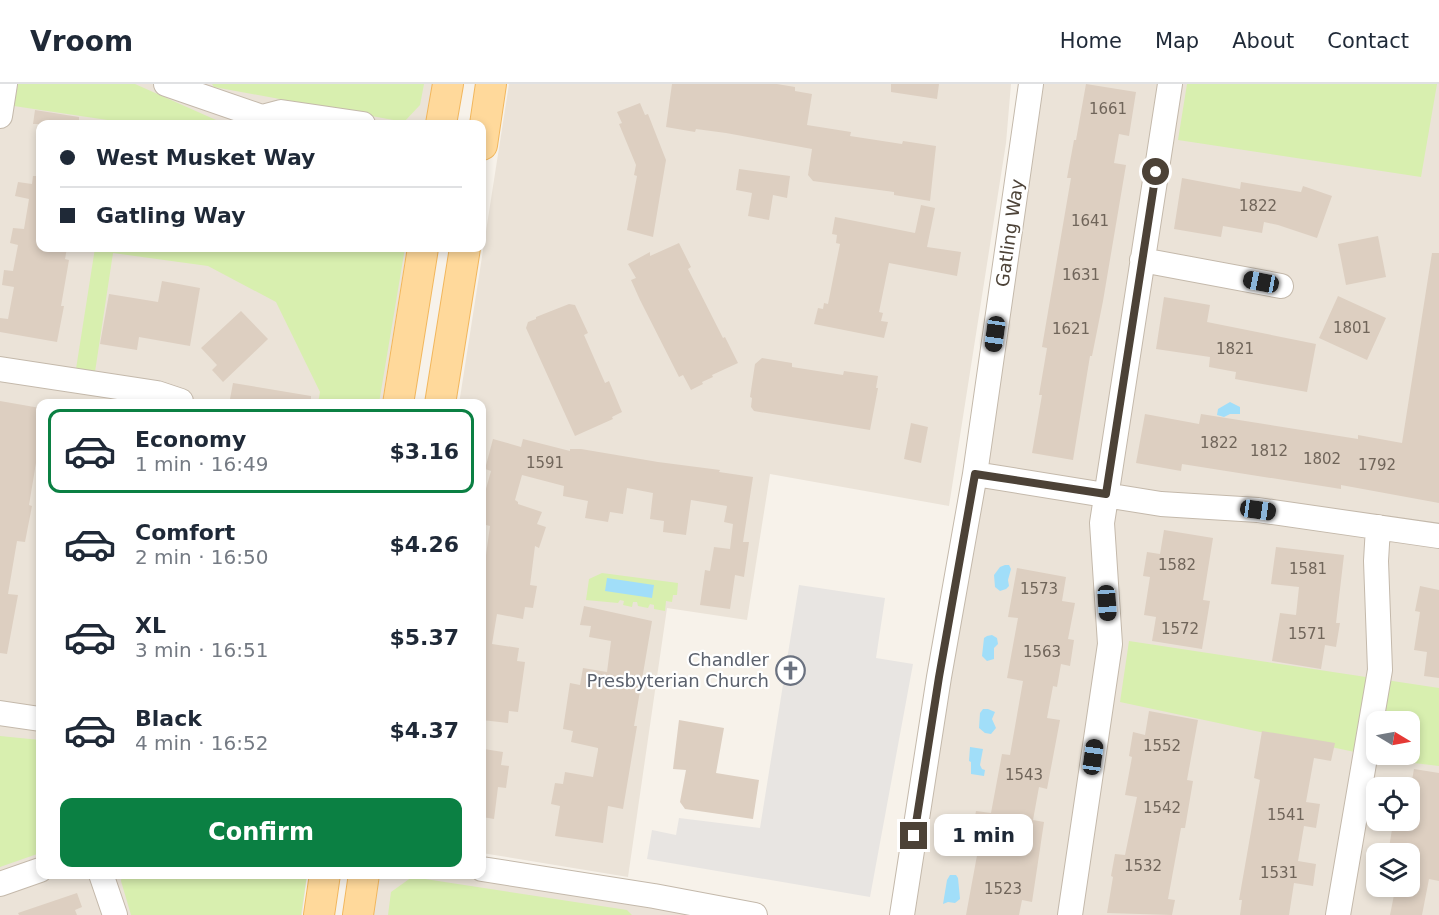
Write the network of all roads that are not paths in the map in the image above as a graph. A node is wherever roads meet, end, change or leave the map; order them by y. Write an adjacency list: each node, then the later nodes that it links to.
1 (5, 84): 7 (street)
2 (448, 84): 11 (main road)
3 (491, 84): 12 (main road)
4 (1031, 84): 21 (street, Gatling Way)
5 (1170, 84): 15 (street)
6 (180, 87): 8 (street)
7 (0, 116)
8 (262, 120)
9 (267, 120): 10 (street)
10 (336, 120)
11 (442, 120)
12 (486, 120)
13 (422, 252): 19 (main road)
14 (464, 252): 20 (main road)
15 (1142, 260): 16 (street); 22 (street)
16 (1281, 286)
17 (0, 369): 18 (street)
18 (173, 399)
19 (399, 399)
20 (441, 399)
21 (975, 474): 22 (street); 38 (street, Gatling Way)
22 (1106, 494): 23 (street); 39 (street)
23 (1378, 527): 24 (street); 40 (street)
24 (1439, 536)
25 (0, 712): 26 (street)
26 (36, 718)
27 (486, 870): 33 (street)
28 (36, 871): 32 (street)
29 (103, 879): 34 (street)
30 (324, 879): 35 (main road)
31 (363, 879): 36 (main road)
32 (0, 884)
33 (652, 906): 37 (street)
34 (115, 915)
35 (319, 915)
36 (358, 915)
37 (755, 915)
38 (902, 915)
39 (1070, 915)
40 (1338, 915)

